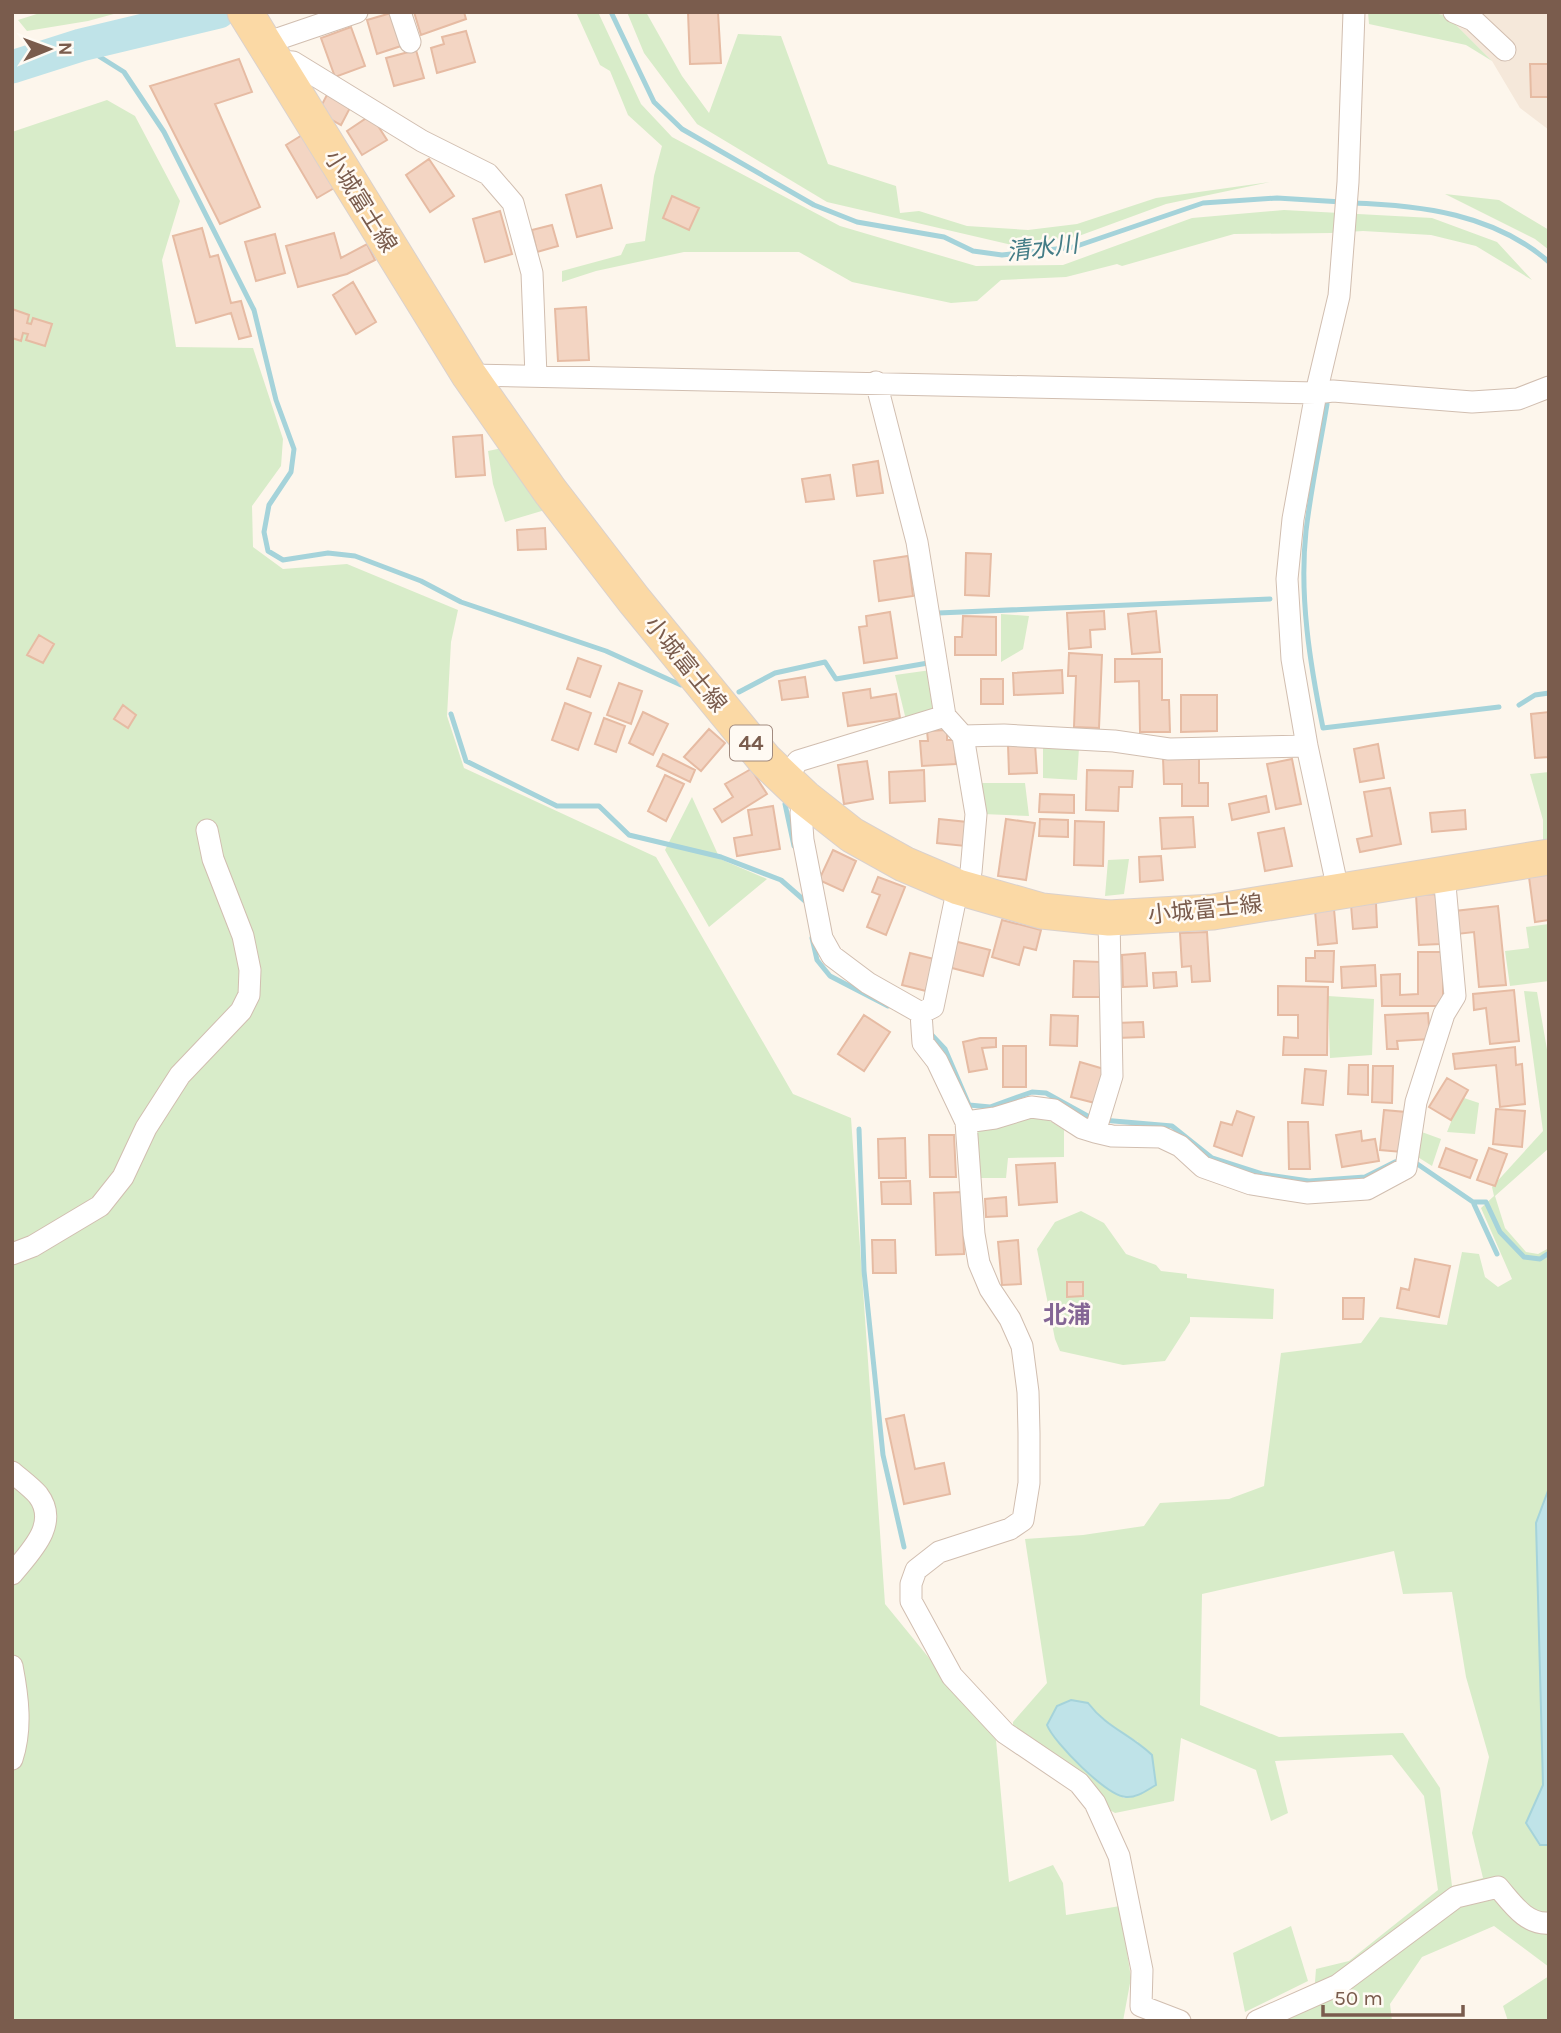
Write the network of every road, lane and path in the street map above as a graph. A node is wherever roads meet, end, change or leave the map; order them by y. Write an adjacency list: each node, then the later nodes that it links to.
1 (245, 12): 8 (main road, 小城富士線 / 44)
2 (357, 12): 8 (street)
3 (400, 12): 6 (street)
4 (1354, 12): 13 (street)
5 (1454, 12): 7 (street)
6 (410, 42)
7 (1505, 50)
8 (268, 53): 9 (main road, 小城富士線 / 44); 10 (street)
9 (469, 375): 10 (street); 17 (main road, 小城富士線 / 44)
10 (536, 376): 11 (street)
11 (876, 382): 13 (street); 14 (street)
12 (1549, 387): 13 (street)
13 (1316, 393): 16 (street)
14 (945, 716): 15 (street); 17 (street)
15 (963, 736): 16 (street); 21 (street)
16 (1307, 746): 22 (street)
17 (795, 789): 21 (main road, 小城富士線 / 44); 24 (street)
18 (207, 830): 27 (street)
19 (1549, 857): 20 (main road, 小城富士線 / 44)
20 (1444, 874): 22 (main road, 小城富士線 / 44); 26 (street)
21 (965, 880): 23 (main road, 小城富士線 / 44); 24 (street)
22 (1338, 890): 23 (main road, 小城富士線 / 44)
23 (1109, 918): 26 (street)
24 (921, 1013): 25 (street)
25 (966, 1122): 26 (street); 33 (street)
26 (1094, 1132)
27 (12, 1254)
28 (12, 1472): 29 (street)
29 (12, 1574)
30 (12, 1666): 31 (street)
31 (12, 1759)
32 (1549, 1923): 34 (street)
33 (1180, 2021)
34 (1256, 2021)

